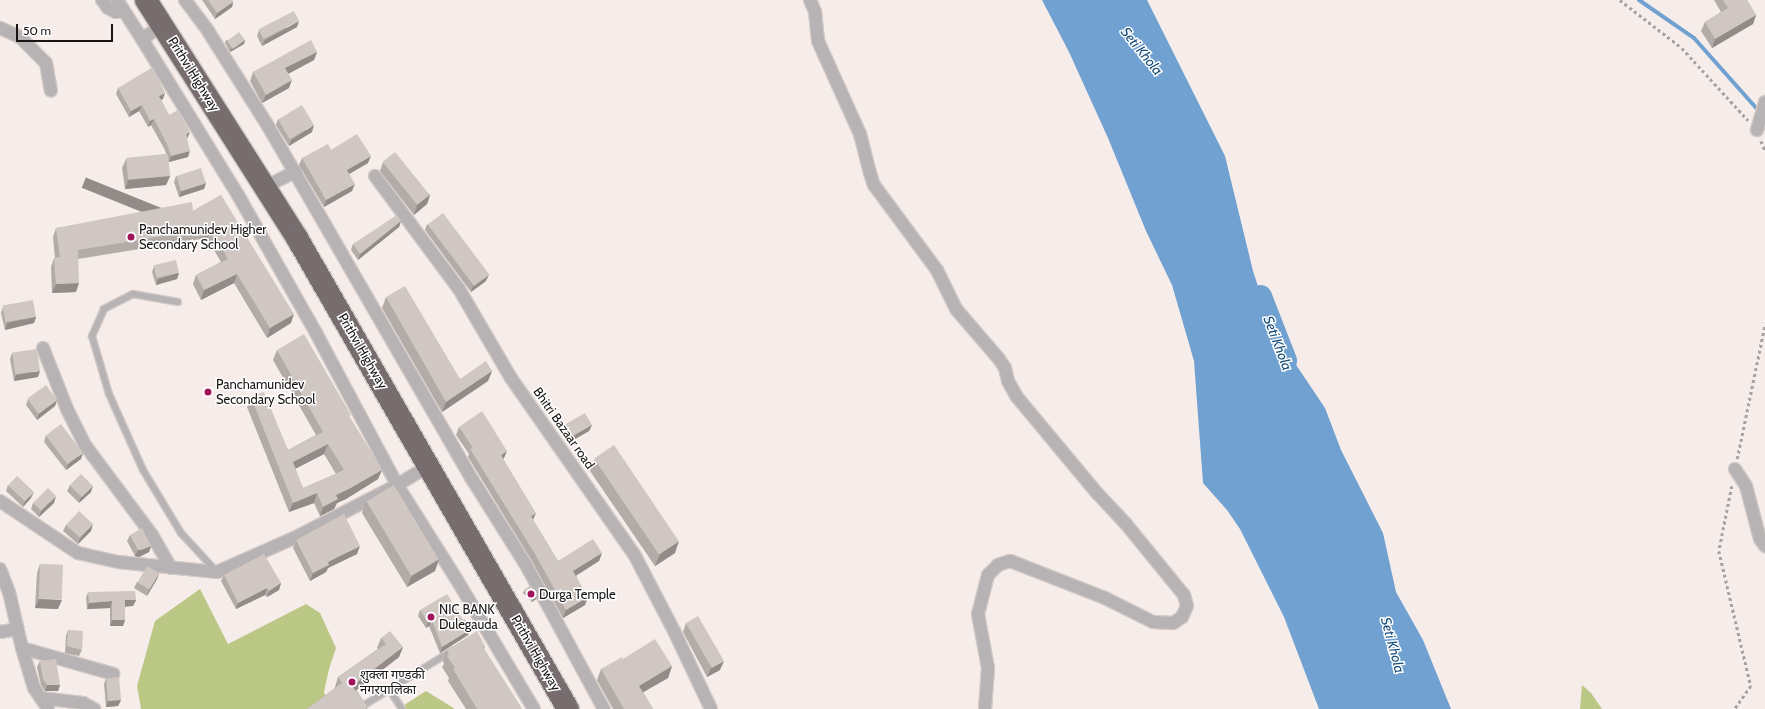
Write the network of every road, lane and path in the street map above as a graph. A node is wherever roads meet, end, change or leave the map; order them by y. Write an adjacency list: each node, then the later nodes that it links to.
1 (102, 0): 7 (street)
2 (117, 0): 7 (street)
3 (146, 0): 8 (highway, Prithvi Highway)
4 (186, 0): 15 (street)
5 (810, 0): 44 (street)
6 (1620, 0): 13 (path)
7 (124, 11): 10 (street)
8 (163, 25): 10 (street); 17 (highway, Prithvi Highway)
9 (0, 28): 11 (street)
10 (142, 39): 23 (street)
11 (51, 91)
12 (1765, 102): 13 (street)
13 (1757, 130): 14 (path)
14 (1765, 150)
15 (294, 172): 17 (street); 42 (street)
16 (375, 176): 43 (street, Bhitri Bazaar road)
17 (265, 187): 21 (highway, Prithvi Highway)
18 (178, 302): 28 (lane)
19 (1765, 324): 22 (path)
20 (44, 348): 26 (street)
21 (429, 466): 23 (street); 41 (highway, Prithvi Highway)
22 (1736, 469): 25 (street); 45 (path)
23 (397, 485): 28 (street); 40 (street)
24 (0, 501): 26 (street)
25 (1765, 546)
26 (171, 568): 28 (street)
27 (0, 569): 29 (street)
28 (217, 572)
29 (18, 629): 30 (street); 32 (street)
30 (0, 632)
31 (460, 645): 34 (lane)
32 (22, 648): 33 (street); 35 (street)
33 (113, 674)
34 (389, 689): 36 (lane); 39 (lane)
35 (41, 698): 37 (street); 38 (street)
36 (366, 704)
37 (48, 709)
38 (94, 709)
39 (402, 709)
40 (534, 709)
41 (568, 709)
42 (604, 709)
43 (710, 709)
44 (985, 709)
45 (1735, 709)

